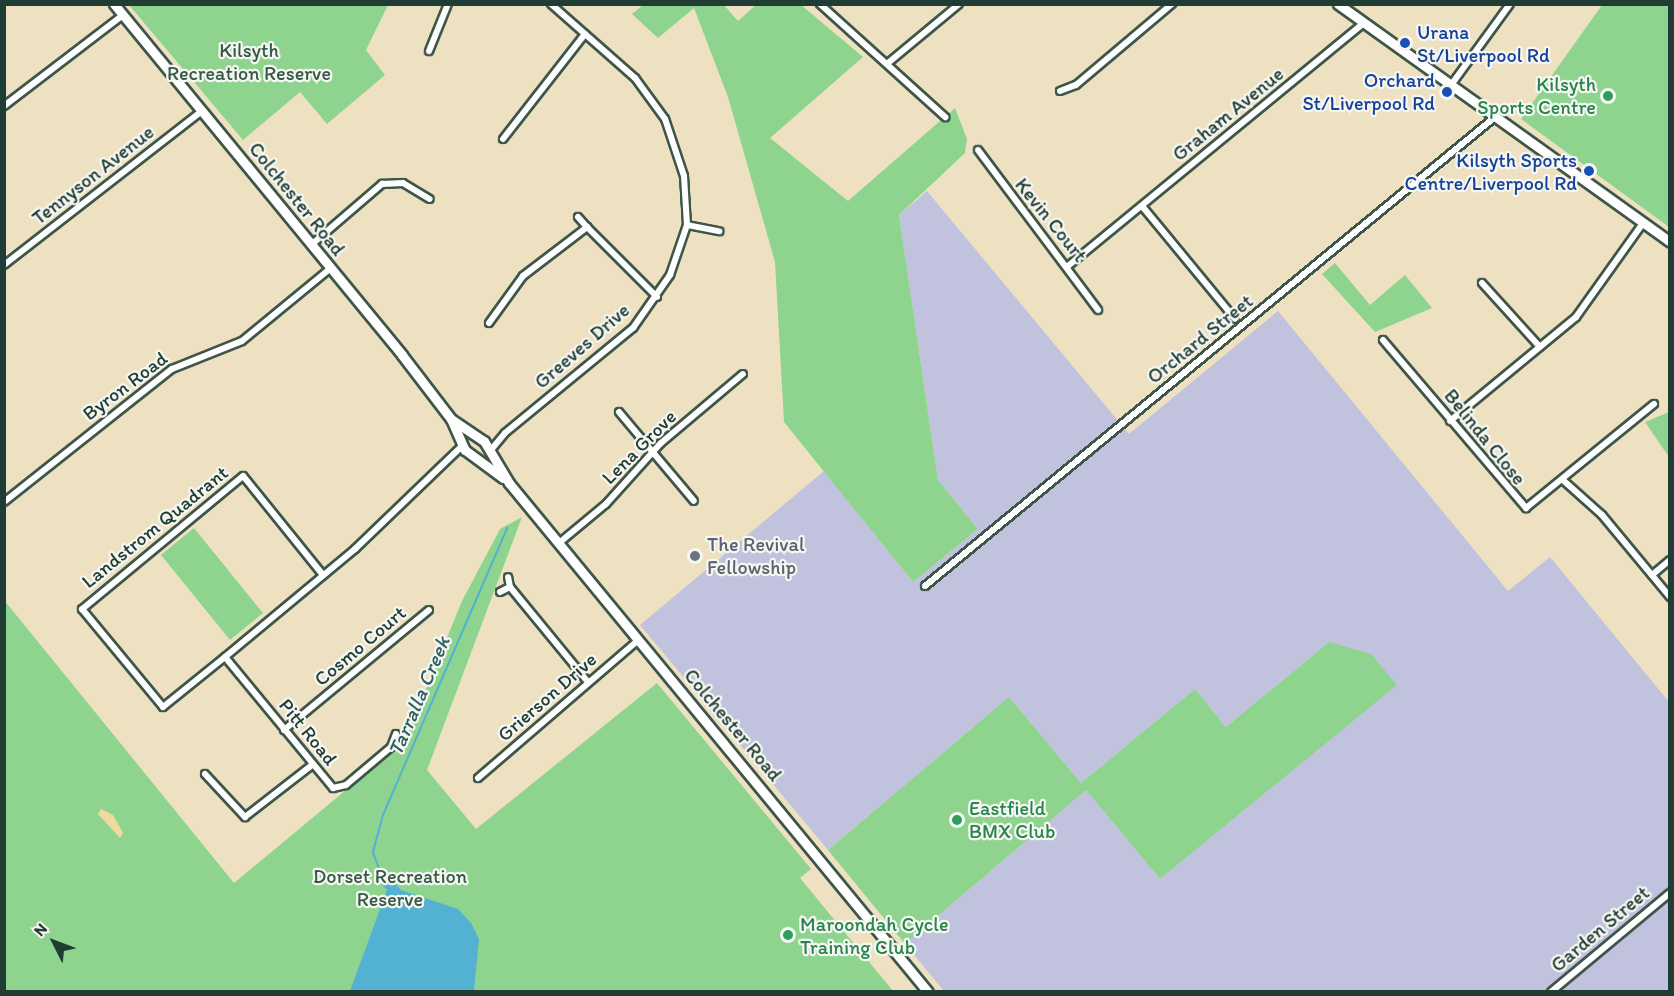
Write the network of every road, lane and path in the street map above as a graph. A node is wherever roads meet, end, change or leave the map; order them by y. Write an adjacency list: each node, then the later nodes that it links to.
1 (114, 4): 9 (main road, Colchester Road)
2 (448, 4): 12 (street)
3 (551, 4): 11 (street, Greeves Drive)
4 (819, 4): 13 (street)
5 (959, 4): 13 (street)
6 (1172, 4): 15 (street)
7 (1338, 4): 10 (main road)
8 (1510, 4): 14 (street)
9 (123, 15): 16 (street); 17 (main road, Colchester Road)
10 (1364, 23): 14 (main road); 23 (street, Graham Avenue)
11 (585, 34): 20 (street); 26 (street, Greeves Drive)
12 (429, 51)
13 (888, 63): 18 (street)
14 (1451, 85): 19 (main road)
15 (1060, 91)
16 (4, 106)
17 (202, 111): 30 (main road, Colchester Road); 31 (street, Tennyson Avenue)
18 (945, 117)
19 (1495, 117): 25 (main road); 61 (street, Orchard Street)
20 (503, 139)
21 (978, 150): 32 (street, Kevin Court)
22 (430, 199): 30 (street)
23 (1142, 206): 32 (street, Graham Avenue); 37 (street)
24 (578, 217): 27 (street)
25 (1643, 223): 29 (main road); 40 (street)
26 (687, 225): 28 (street); 35 (street, Greeves Drive)
27 (587, 227): 35 (street); 38 (street)
28 (719, 231)
29 (1670, 242)
30 (311, 245): 33 (main road, Colchester Road)
31 (4, 265)
32 (1068, 266): 36 (street, Kevin Court)
33 (331, 268): 44 (main road, Colchester Road); 55 (street, Byron Road)
34 (1482, 283): 40 (street)
35 (657, 297): 46 (street, Greeves Drive)
36 (1098, 310)
37 (1234, 319)
38 (489, 323)
39 (1383, 340): 45 (street, Belinda Close)
40 (1540, 346): 45 (street)
41 (742, 374): 49 (street, Lena Grove)
42 (1654, 404): 52 (street, Belinda Close)
43 (619, 412): 49 (street)
44 (451, 418): 47 (main road, Colchester Road); 48 (main road, Colchester Road)
45 (1450, 421): 52 (street, Belinda Close)
46 (505, 433): 47 (street, Greeves Drive); 50 (street, Greeves Drive)
47 (480, 438): 48 (main road); 50 (main road, Colchester Road)
48 (465, 447): 51 (main road, Colchester Road); 58 (street, Landstrom Quadrant)
49 (652, 451): 54 (street); 56 (street, Lena Grove)
50 (490, 453): 51 (main road); 53 (main road, Colchester Road)
51 (479, 459): 53 (main road, Colchester Road)
52 (1564, 481): 59 (street)
53 (509, 483): 56 (main road, Colchester Road)
54 (694, 501)
55 (4, 502)
56 (559, 543): 66 (main road, Colchester Road)
57 (1670, 560): 59 (street)
58 (323, 575): 67 (street, Landstrom Quadrant); 67 (street, Landstrom Quadrant)
59 (1652, 575): 64 (street)
60 (508, 577): 62 (street)
61 (925, 586)
62 (510, 587): 63 (street); 68 (street)
63 (500, 592)
64 (1670, 597)
65 (429, 610): 69 (street, Cosmo Court)
66 (637, 641): 68 (street, Grierson Drive); 75 (main road, Colchester Road)
67 (225, 657): 69 (street, Pitt Road)
68 (588, 682): 73 (street, Grierson Drive)
69 (285, 730): 71 (street, Pitt Road)
70 (396, 734): 71 (street, Pitt Road)
71 (312, 765): 72 (street)
72 (205, 774)
73 (477, 778)
74 (1670, 893): 76 (street, Garden Street)
75 (928, 992)
76 (1551, 992)

